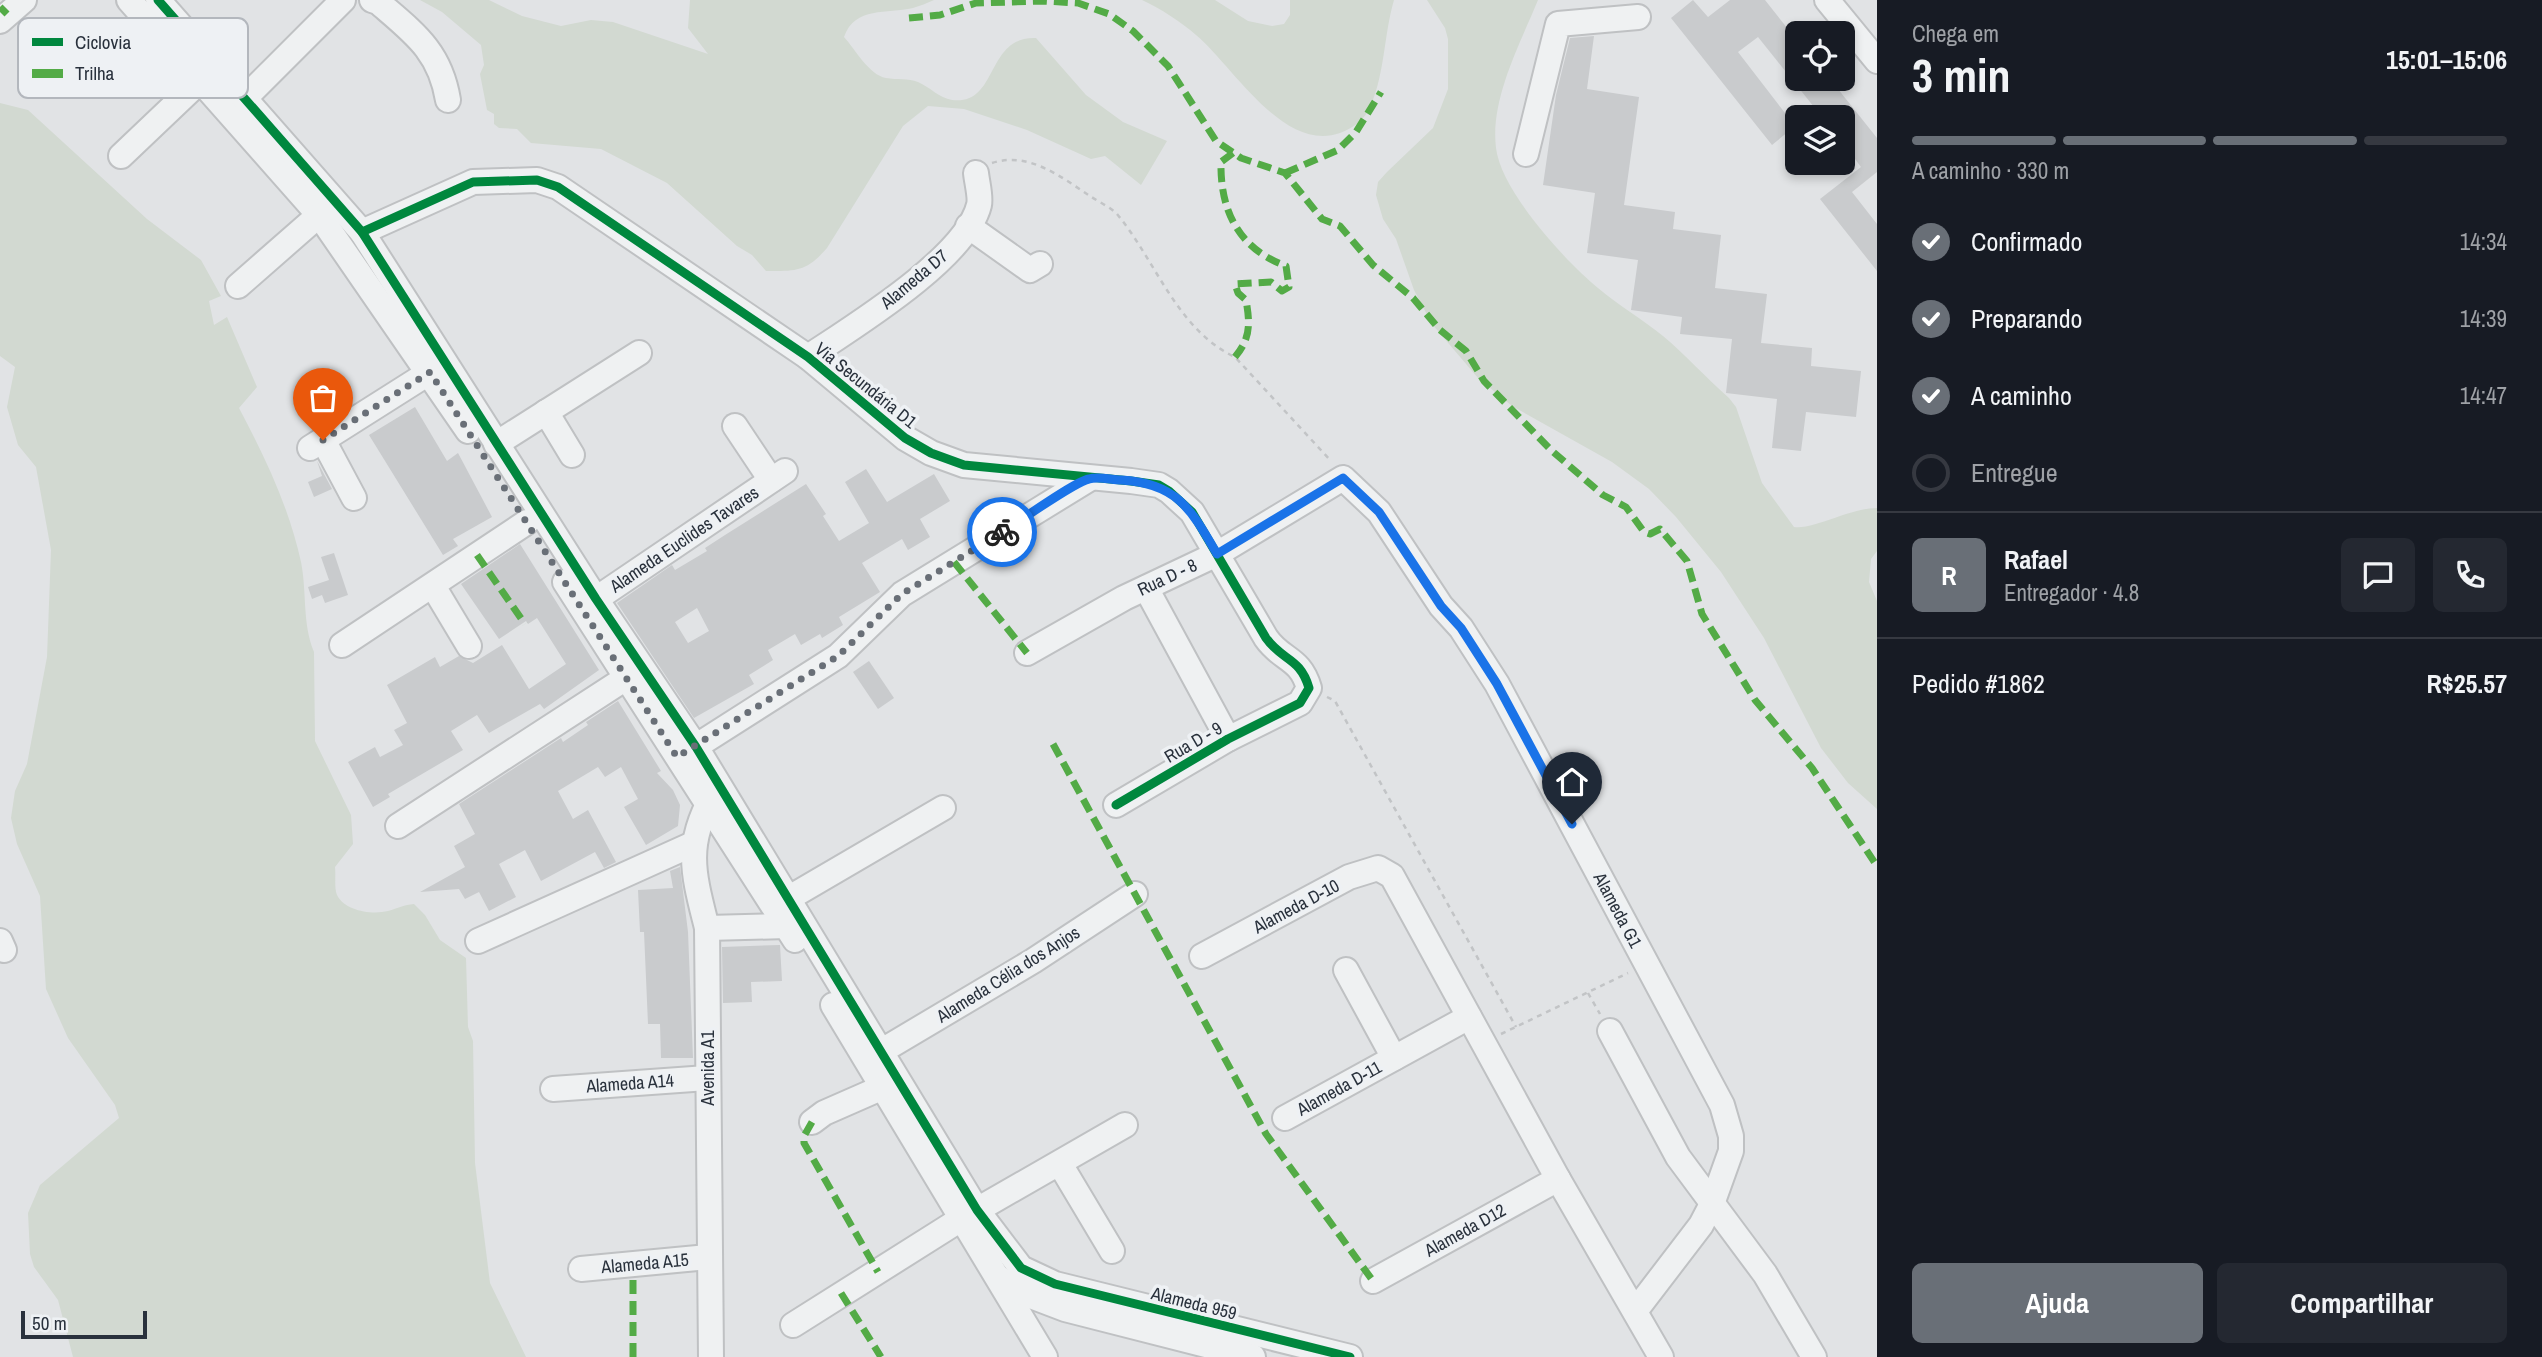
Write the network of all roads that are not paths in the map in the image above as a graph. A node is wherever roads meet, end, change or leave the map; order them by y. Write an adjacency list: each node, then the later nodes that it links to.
1 (24, 0): 10 (street)
2 (129, 0): 8 (street)
3 (158, 0): 9 (street)
4 (372, 0): 16 (street)
5 (1827, 0): 11 (street)
6 (339, 3): 12 (street)
7 (1638, 17): 17 (street)
8 (146, 18)
9 (174, 18)
10 (0, 21)
11 (1877, 61)
12 (248, 95)
13 (182, 98): 18 (street)
14 (218, 98): 20 (street)
15 (245, 98): 22 (street)
16 (448, 100)
17 (1526, 154)
18 (121, 156)
19 (976, 173): 21 (street, Alameda D7)
20 (319, 215): 24 (street); 27 (street)
21 (968, 226): 23 (street); 26 (street, Alameda D7)
22 (362, 232): 26 (street, Via Secundária D1); 30 (street)
23 (1040, 264)
24 (238, 286)
25 (639, 353): 28 (street)
26 (808, 357): 33 (street, Via Secundária D1)
27 (430, 372): 34 (street); 35 (street)
28 (546, 412): 30 (street); 31 (street)
29 (735, 426): 39 (street, Alameda Euclides Tavares)
30 (496, 444): 39 (street)
31 (572, 455)
32 (1343, 478): 36 (street, Rua D - 8); 71 (street, Alameda G1)
33 (1089, 479): 36 (street, Via Secundária D1); 46 (street)
34 (354, 498)
35 (527, 522): 37 (street); 43 (street)
36 (1217, 554): 38 (street, Rua D - 8); 44 (street, Via Secundária D1)
37 (433, 586): 40 (street); 41 (street)
38 (1146, 588): 42 (street, Rua D - 8); 45 (street)
39 (596, 599): 46 (street)
40 (342, 645)
41 (470, 646)
42 (1027, 653)
43 (620, 682): 46 (street); 50 (street)
44 (1287, 710): 45 (street, Rua D - 9)
45 (1228, 739): 48 (street, Rua D - 9)
46 (686, 752): 47 (street)
47 (713, 796): 51 (street, Avenida A1); 53 (street); 54 (street)
48 (1116, 805)
49 (943, 808): 53 (street)
50 (398, 826)
51 (693, 845): 55 (street, Avenida A1); 56 (street)
52 (1135, 894): 61 (street, Alameda Célia dos Anjos)
53 (789, 898): 61 (street)
54 (787, 926): 55 (street); 64 (street)
55 (707, 928): 63 (street, Avenida A1)
56 (478, 941)
57 (1202, 956): 59 (street, Alameda D-10)
58 (1346, 970): 62 (street, Alameda D-11)
59 (1469, 1017): 62 (street, Alameda D-11); 70 (street)
60 (1610, 1031): 71 (street)
61 (880, 1052): 72 (street)
62 (1394, 1058): 66 (street, Alameda D-11)
63 (707, 1078): 65 (street, Alameda A14); 74 (street, Avenida A1)
64 (881, 1088): 67 (street); 72 (street)
65 (552, 1089)
66 (1285, 1118)
67 (812, 1122)
68 (1125, 1125): 69 (street)
69 (1060, 1164): 72 (street); 73 (street)
70 (1558, 1179): 77 (street, Alameda D12); 80 (street)
71 (1712, 1204): 80 (street, Alameda G1); 88 (street)
72 (969, 1214): 76 (street); 78 (street, Alameda 959); 81 (street)
73 (1112, 1251)
74 (708, 1257): 75 (street, Alameda A15); 84 (street, Avenida A1)
75 (581, 1269)
76 (999, 1278): 79 (street, Alameda 959); 83 (street)
77 (1373, 1281)
78 (1087, 1293): 79 (street); 82 (street, Alameda 959)
79 (1065, 1309): 82 (street, Alameda 959); 83 (street)
80 (1636, 1310): 87 (street)
81 (793, 1325)
82 (1170, 1336): 85 (street, Alameda 959); 86 (street, Alameda 959)
83 (1044, 1355)
84 (710, 1357)
85 (1253, 1357)
86 (1350, 1357)
87 (1661, 1357)
88 (1814, 1357)

